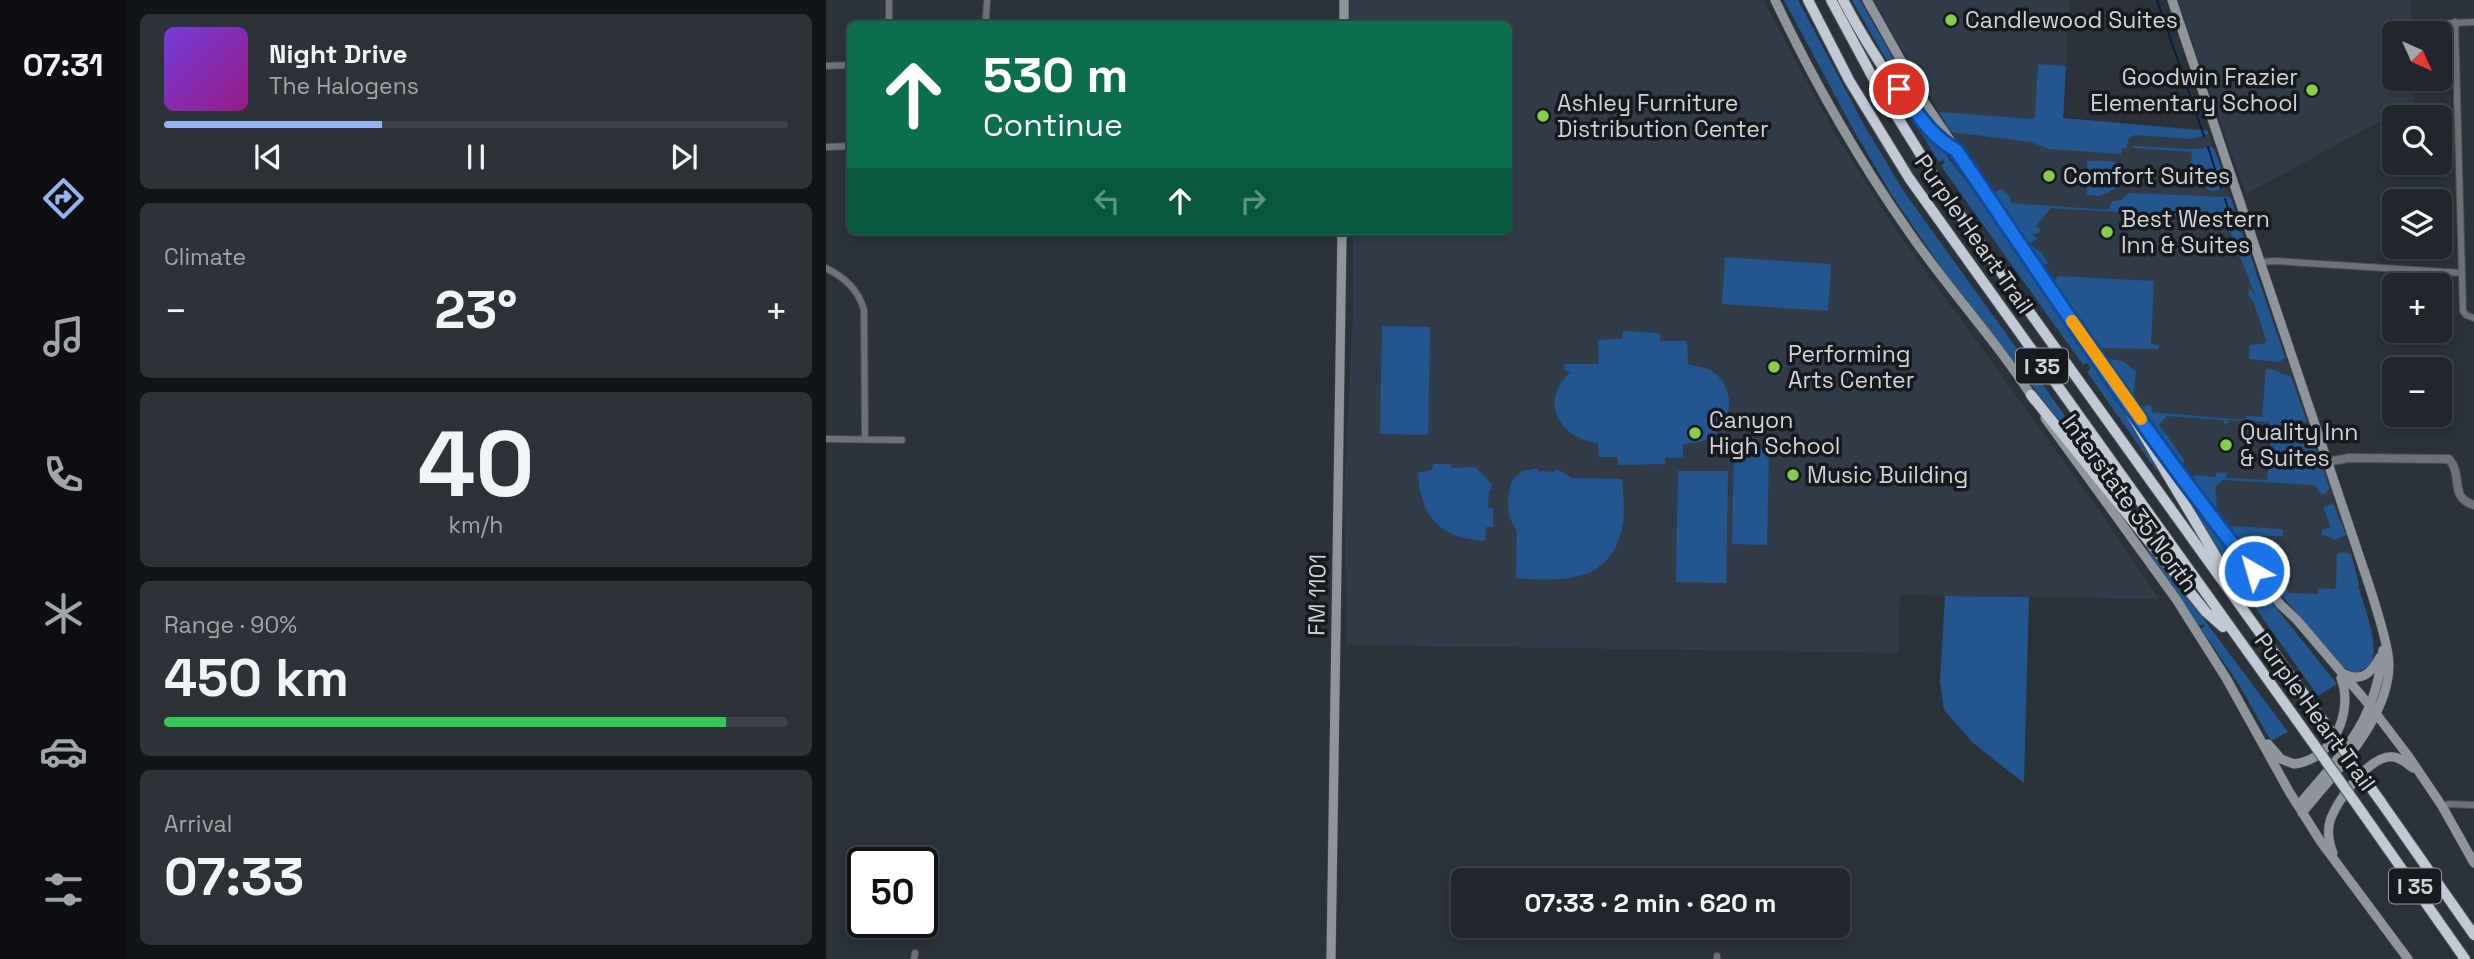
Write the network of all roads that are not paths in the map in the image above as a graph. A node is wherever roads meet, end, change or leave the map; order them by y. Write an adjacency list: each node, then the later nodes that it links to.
1 (889, 0): 10 (street)
2 (987, 0): 11 (street)
3 (1344, 0): 12 (main road)
4 (1775, 0): 27 (main road, Interstate 35 North)
5 (1808, 0): 34 (highway, Purple Heart Trail / I 35)
6 (1832, 0): 33 (highway, Purple Heart Trail / I 35)
7 (1843, 0): 20 (highway)
8 (1867, 0): 20 (main road)
9 (2172, 0): 22 (main road)
10 (889, 18)
11 (986, 18)
12 (1344, 21)
13 (2452, 22): 14 (street)
14 (2455, 22): 15 (street); 24 (street)
15 (2474, 22)
16 (847, 65): 17 (street)
17 (826, 66)
18 (847, 146): 19 (street)
19 (826, 147)
20 (1956, 150): 26 (main road)
21 (1342, 235): 46 (main road, FM 1101 / FM 1101)
22 (2261, 262): 24 (street); 31 (main road)
23 (826, 268): 29 (street)
24 (2462, 273): 25 (street)
25 (2470, 316)
26 (2102, 365): 33 (highway); 36 (main road)
27 (2031, 395): 34 (highway); 38 (main road, Interstate 35 North)
28 (826, 439): 29 (street)
29 (865, 439): 30 (street)
30 (902, 440)
31 (2326, 462): 32 (street); 35 (main road)
32 (2474, 505)
33 (2246, 612): 45 (highway, Purple Heart Trail / I 35, bridge)
34 (2240, 643): 48 (highway, Purple Heart Trail / I 35, bridge)
35 (2384, 648): 36 (main road); 37 (main road)
36 (2337, 671): 37 (main road); 38 (main road)
37 (2373, 711): 39 (main road); 42 (main road)
38 (2260, 735): 42 (main road, Interstate 35 North)
39 (2421, 775): 41 (main road); 44 (main road)
40 (2474, 805): 41 (street)
41 (2442, 806): 43 (main road)
42 (2300, 810): 44 (main road, Interstate 35 North)
43 (2474, 863)
44 (2340, 868): 47 (main road, Interstate 35 North)
45 (2474, 935)
46 (1331, 959)
47 (2407, 959)
48 (2465, 959)

